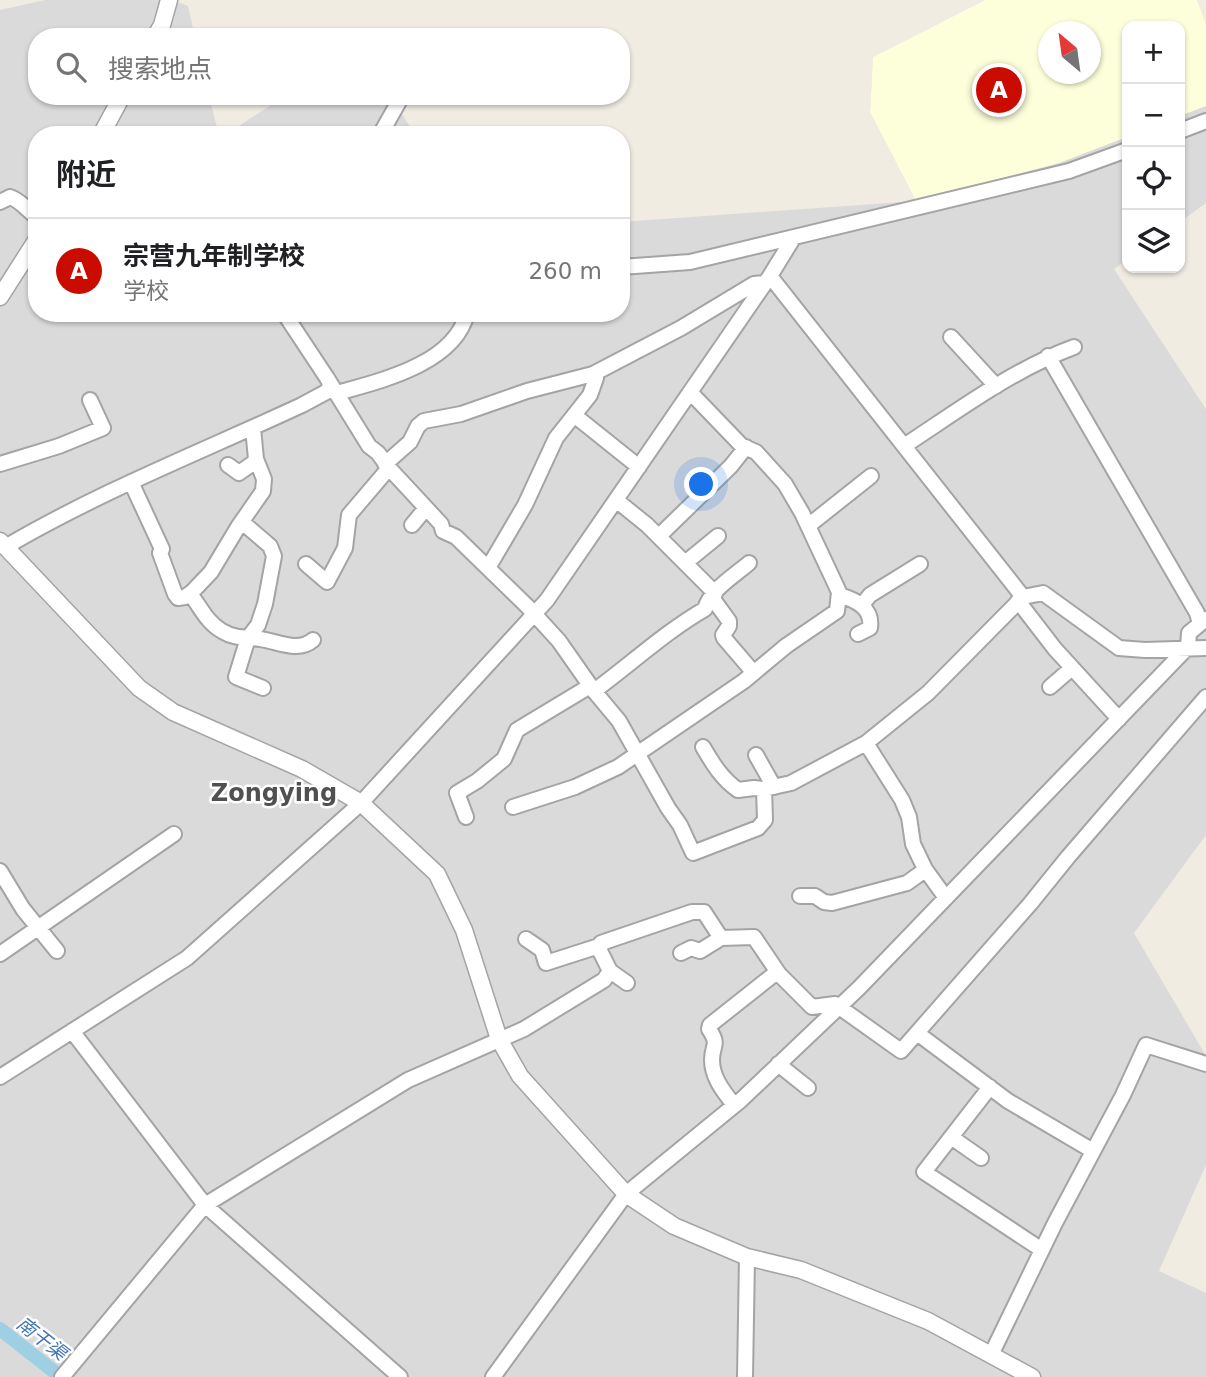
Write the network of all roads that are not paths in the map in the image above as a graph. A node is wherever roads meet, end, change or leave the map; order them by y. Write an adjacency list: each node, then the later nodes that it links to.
1 (169, 0): 2 (street)
2 (160, 28)
3 (117, 105): 6 (street)
4 (397, 105): 7 (street)
5 (1206, 121): 8 (street)
6 (106, 126)
7 (385, 126)
8 (1185, 129)
9 (1122, 152): 12 (street)
10 (0, 202): 11 (street)
11 (28, 211)
12 (794, 237): 14 (street); 15 (street)
13 (28, 253): 16 (street)
14 (630, 266)
15 (768, 279): 22 (street); 25 (street); 29 (street)
16 (0, 297)
17 (290, 322): 24 (street)
18 (462, 322): 24 (street)
19 (951, 337): 23 (street)
20 (1074, 347): 21 (street)
21 (1048, 356): 23 (street); 57 (street)
22 (593, 374): 27 (street); 34 (street)
23 (996, 386): 29 (street)
24 (334, 388): 28 (street); 34 (street)
25 (690, 392): 30 (street); 35 (street)
26 (90, 400): 32 (street)
27 (574, 415): 35 (street); 50 (street)
28 (253, 428): 31 (street); 37 (street)
29 (904, 446): 54 (street)
30 (746, 447): 42 (street); 44 (street)
31 (256, 461): 33 (street); 40 (street)
32 (0, 464)
33 (228, 465)
34 (387, 466): 39 (street); 47 (street)
35 (639, 467): 38 (street)
36 (871, 476): 42 (street)
37 (131, 482): 45 (street); 52 (street)
38 (617, 500): 44 (street); 56 (street)
39 (426, 508): 41 (street); 50 (street)
40 (242, 522): 52 (street); 59 (street)
41 (412, 525)
42 (808, 526): 53 (street)
43 (718, 536): 46 (street)
44 (659, 537): 46 (street)
45 (3, 543): 75 (street)
46 (685, 563): 51 (street)
47 (306, 564)
48 (749, 564): 51 (street)
49 (919, 564): 55 (street)
50 (488, 568): 56 (street)
51 (715, 593): 64 (street); 67 (street)
52 (190, 594): 59 (street)
53 (839, 595): 55 (street); 64 (street)
54 (1020, 599): 61 (street); 63 (street); 70 (street)
55 (862, 605): 58 (street)
56 (534, 615): 67 (street); 75 (street)
57 (1203, 621): 61 (street)
58 (858, 634)
59 (248, 638): 60 (street); 66 (street)
60 (313, 640)
61 (1188, 647): 62 (street); 69 (street)
62 (1206, 648)
63 (1072, 668): 65 (street); 69 (street)
64 (754, 673): 72 (street)
65 (1050, 687)
66 (263, 688)
67 (592, 688): 72 (street); 77 (street)
68 (1206, 697): 95 (street)
69 (1119, 719): 82 (street)
70 (866, 743): 74 (street); 79 (street)
71 (703, 747): 74 (street)
72 (639, 754): 74 (street); 76 (street)
73 (756, 755): 74 (street)
74 (769, 788)
75 (361, 803): 94 (street); 96 (street)
76 (513, 807)
77 (466, 817)
78 (174, 834): 83 (street)
79 (925, 870): 81 (street); 82 (street)
80 (0, 871): 83 (street)
81 (800, 896)
82 (946, 898): 93 (street)
83 (38, 928): 87 (street); 89 (street)
84 (721, 937): 86 (street); 88 (street); 91 (street)
85 (526, 939): 86 (street)
86 (599, 947): 90 (street)
87 (57, 951)
88 (681, 953)
89 (0, 954)
90 (610, 971): 92 (street); 96 (street)
91 (777, 972): 93 (street); 102 (street)
92 (627, 983)
93 (838, 1007): 95 (street); 98 (street)
94 (72, 1031): 99 (street); 107 (street)
95 (917, 1033): 100 (street)
96 (499, 1039): 106 (street); 107 (street)
97 (1206, 1063): 104 (street)
98 (778, 1064): 101 (street); 102 (street)
99 (0, 1077)
100 (990, 1087): 103 (street); 104 (street)
101 (808, 1088)
102 (734, 1105): 106 (street)
103 (951, 1138): 105 (street); 108 (street)
104 (1093, 1151): 108 (street)
105 (981, 1158)
106 (626, 1194): 109 (street); 113 (street)
107 (205, 1205): 111 (street); 112 (street)
108 (1042, 1250): 110 (street)
109 (747, 1257): 110 (street); 114 (street)
110 (991, 1355): 115 (street)
111 (64, 1374)
112 (400, 1377)
113 (493, 1377)
114 (745, 1377)
115 (1031, 1377)

